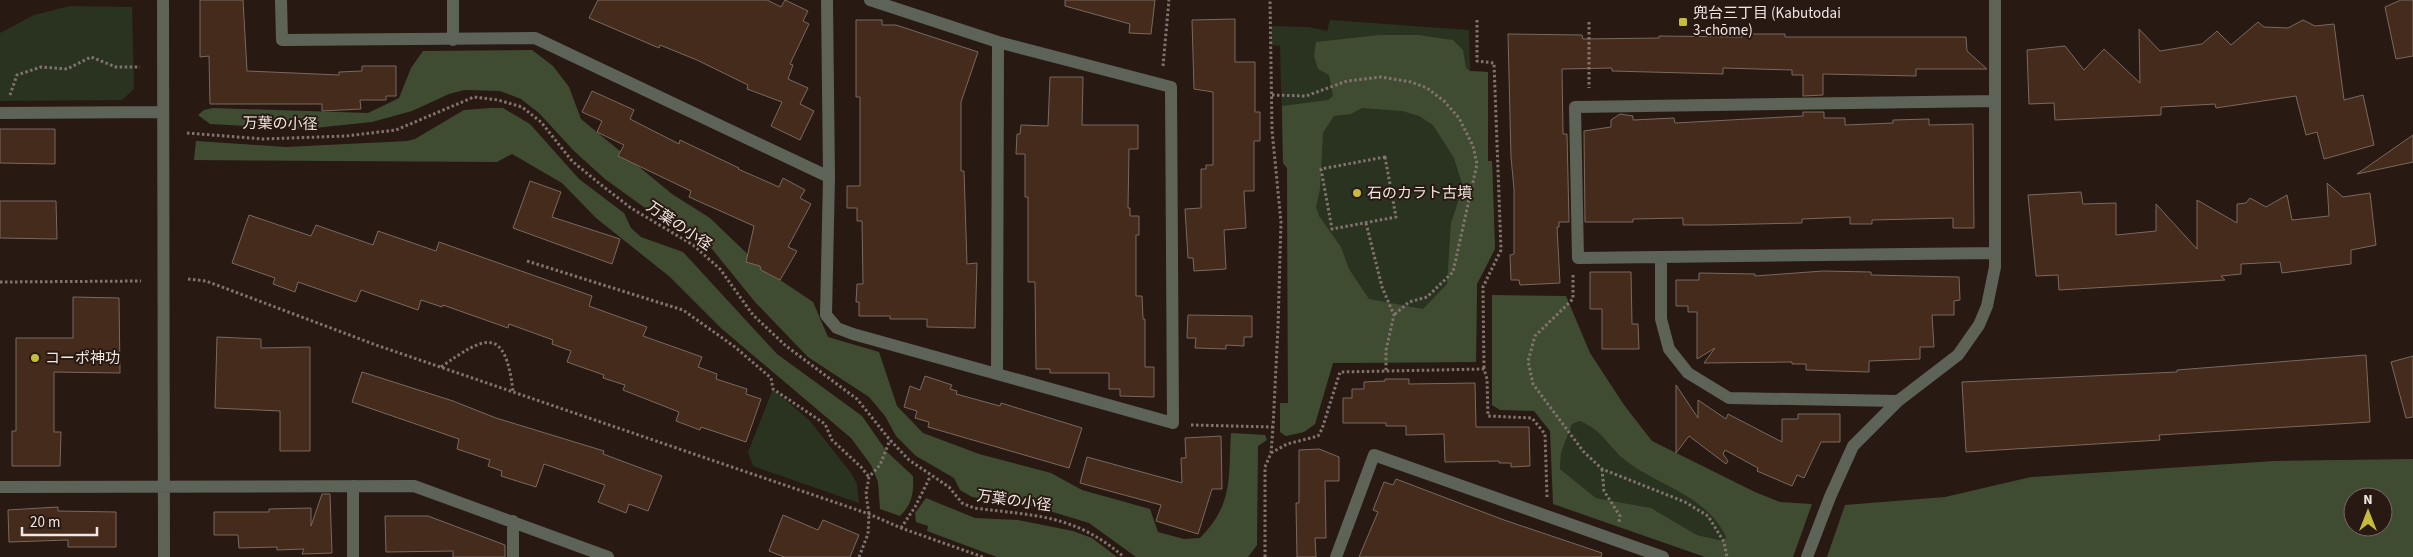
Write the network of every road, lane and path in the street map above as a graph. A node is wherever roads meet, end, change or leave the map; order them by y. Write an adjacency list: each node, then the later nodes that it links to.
1 (163, 0): 18 (street)
2 (282, 0): 11 (street)
3 (453, 0): 11 (street)
4 (827, 0): 21 (street)
5 (870, 0): 12 (street)
6 (1169, 0): 14 (path)
7 (1270, 0): 15 (path)
8 (1995, 0): 16 (street)
9 (1477, 20): 32 (path)
10 (1589, 22): 17 (path)
11 (453, 40): 21 (street)
12 (998, 42): 14 (street); 34 (street)
13 (140, 67): 19 (path)
14 (1162, 84): 37 (street)
15 (1272, 95): 30 (path); 38 (path)
16 (1995, 101): 17 (street); 23 (street)
17 (1589, 106): 24 (street)
18 (163, 112): 19 (street); 44 (street)
19 (4, 113)
20 (187, 133): 39 (path, 万葉の小径)
21 (829, 177): 34 (street)
22 (1366, 223): 22 (path); 30 (path)
23 (1995, 253): 25 (street); 36 (street)
24 (1578, 258): 25 (street); 41 (path)
25 (1661, 258): 36 (street)
26 (528, 261): 43 (path)
27 (188, 279): 31 (path)
28 (141, 281): 29 (path)
29 (0, 282)
30 (1394, 315): 33 (path)
31 (440, 367): 35 (path); 35 (path)
32 (1484, 369): 33 (path); 48 (path)
33 (1386, 371): 40 (path)
34 (997, 372): 37 (street)
35 (513, 391): 47 (path)
36 (1898, 401): 65 (street)
37 (1173, 423): 38 (path)
38 (1273, 427): 40 (path)
39 (890, 440): 42 (path, 万葉の小径); 43 (path)
40 (1271, 454): 52 (path)
41 (1602, 469): 51 (path); 64 (path)
42 (930, 476): 50 (path); 59 (path, 万葉の小径)
43 (869, 477): 47 (path)
44 (164, 486): 45 (street); 46 (street); 53 (street)
45 (353, 486): 49 (street); 54 (street)
46 (0, 487)
47 (869, 514): 50 (path); 57 (path)
48 (1546, 516): 51 (street); 62 (street)
49 (513, 521): 55 (street); 56 (street)
50 (901, 528): 58 (path)
51 (1615, 540): 63 (street)
52 (1265, 552): 60 (path); 61 (path)
53 (164, 557)
54 (353, 557)
55 (513, 557)
56 (608, 557)
57 (859, 557)
58 (983, 557)
59 (1124, 557)
60 (1261, 557)
61 (1265, 557)
62 (1336, 557)
63 (1663, 557)
64 (1727, 557)
65 (1807, 557)

